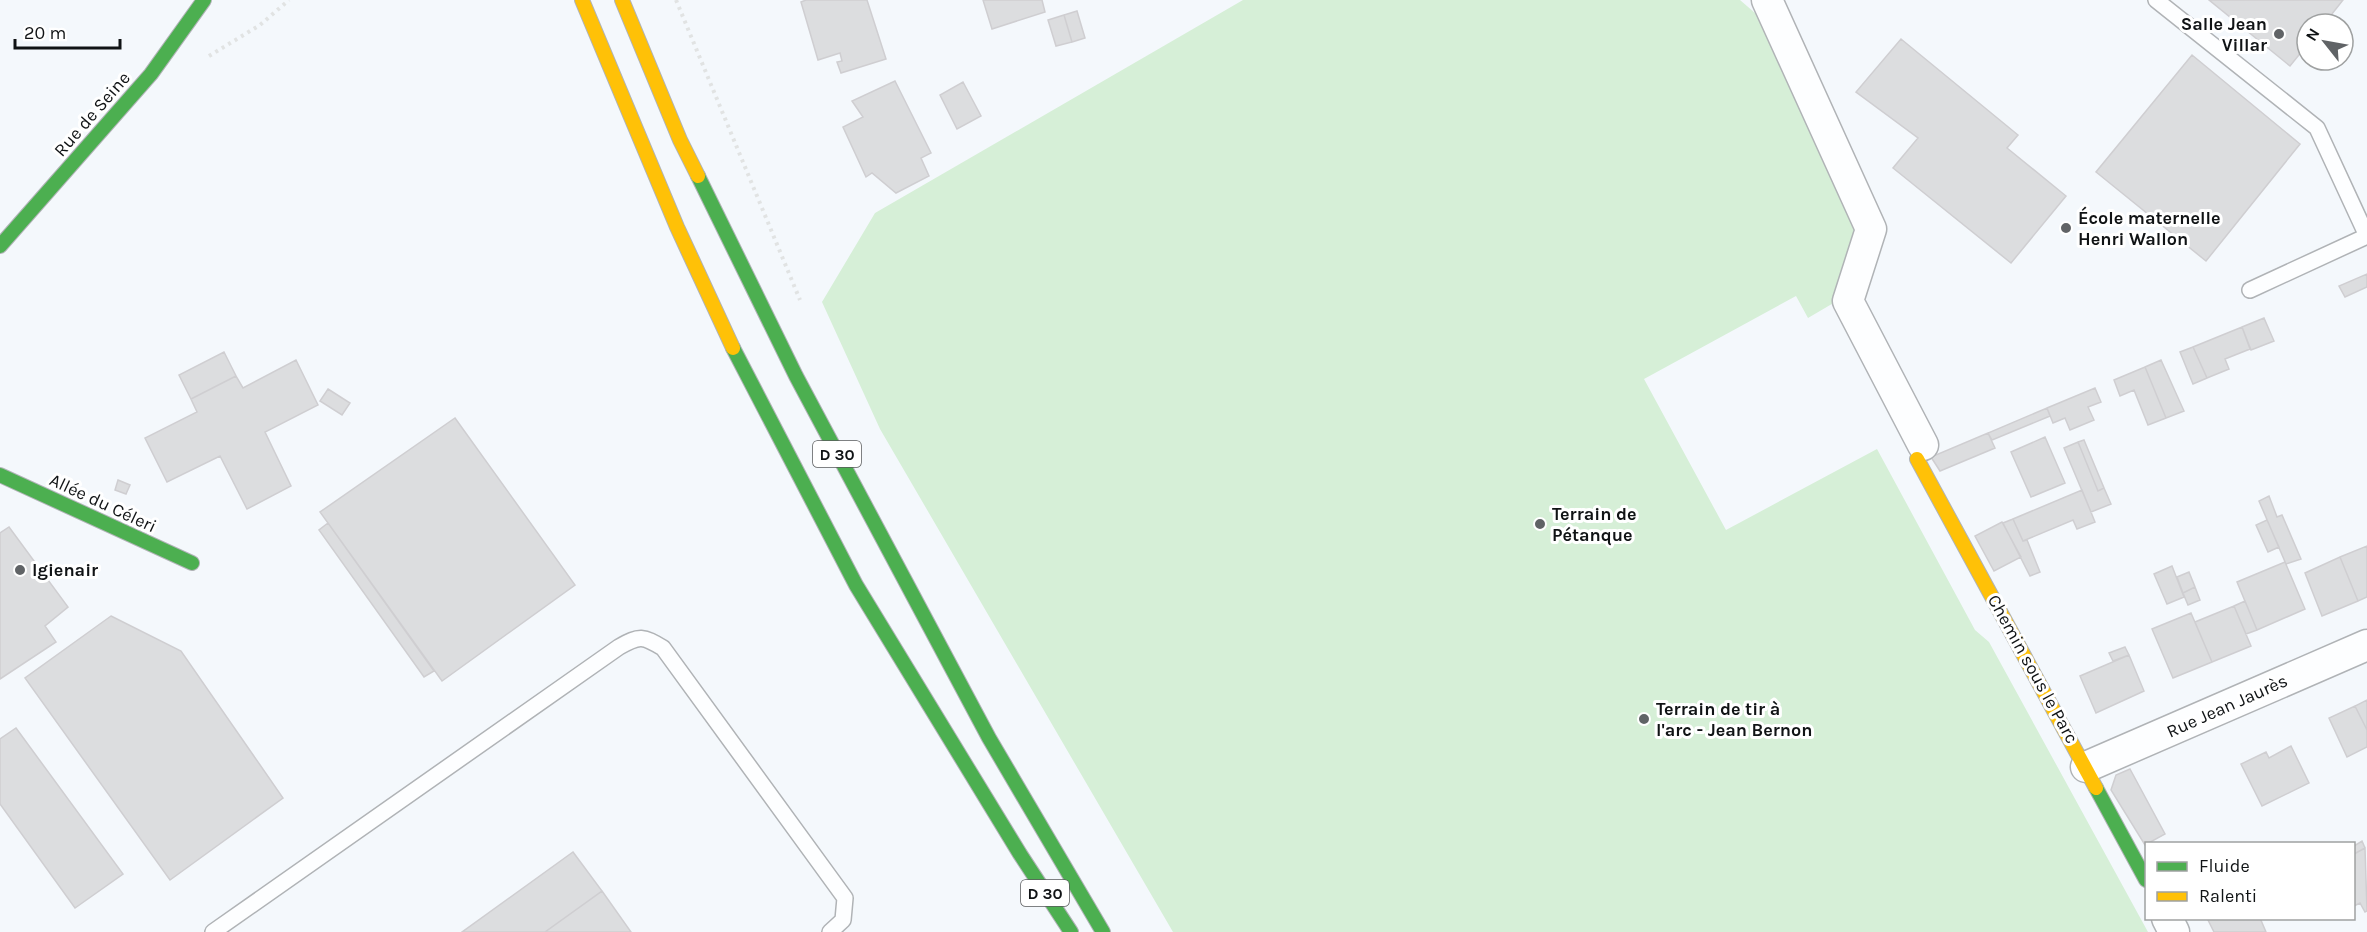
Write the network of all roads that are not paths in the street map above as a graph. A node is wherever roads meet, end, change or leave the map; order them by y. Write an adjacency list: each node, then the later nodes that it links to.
1 (204, 0): 7 (main road, Rue de Seine)
2 (582, 0): 17 (main road, D 30)
3 (622, 0): 18 (main road, D 30)
4 (1767, 0): 9 (street)
5 (2156, 0): 6 (lane)
6 (2367, 236): 8 (lane)
7 (0, 246)
8 (2250, 290)
9 (1920, 452): 13 (main road, Chemin sous le Parc)
10 (0, 475): 11 (main road, Allée du Céleri)
11 (192, 563)
12 (2367, 645): 13 (street, Rue Jean Jaurès)
13 (2086, 767): 14 (main road, Chemin sous le Parc)
14 (2145, 878)
15 (213, 932): 16 (lane)
16 (830, 932)
17 (1071, 932)
18 (1103, 932)

